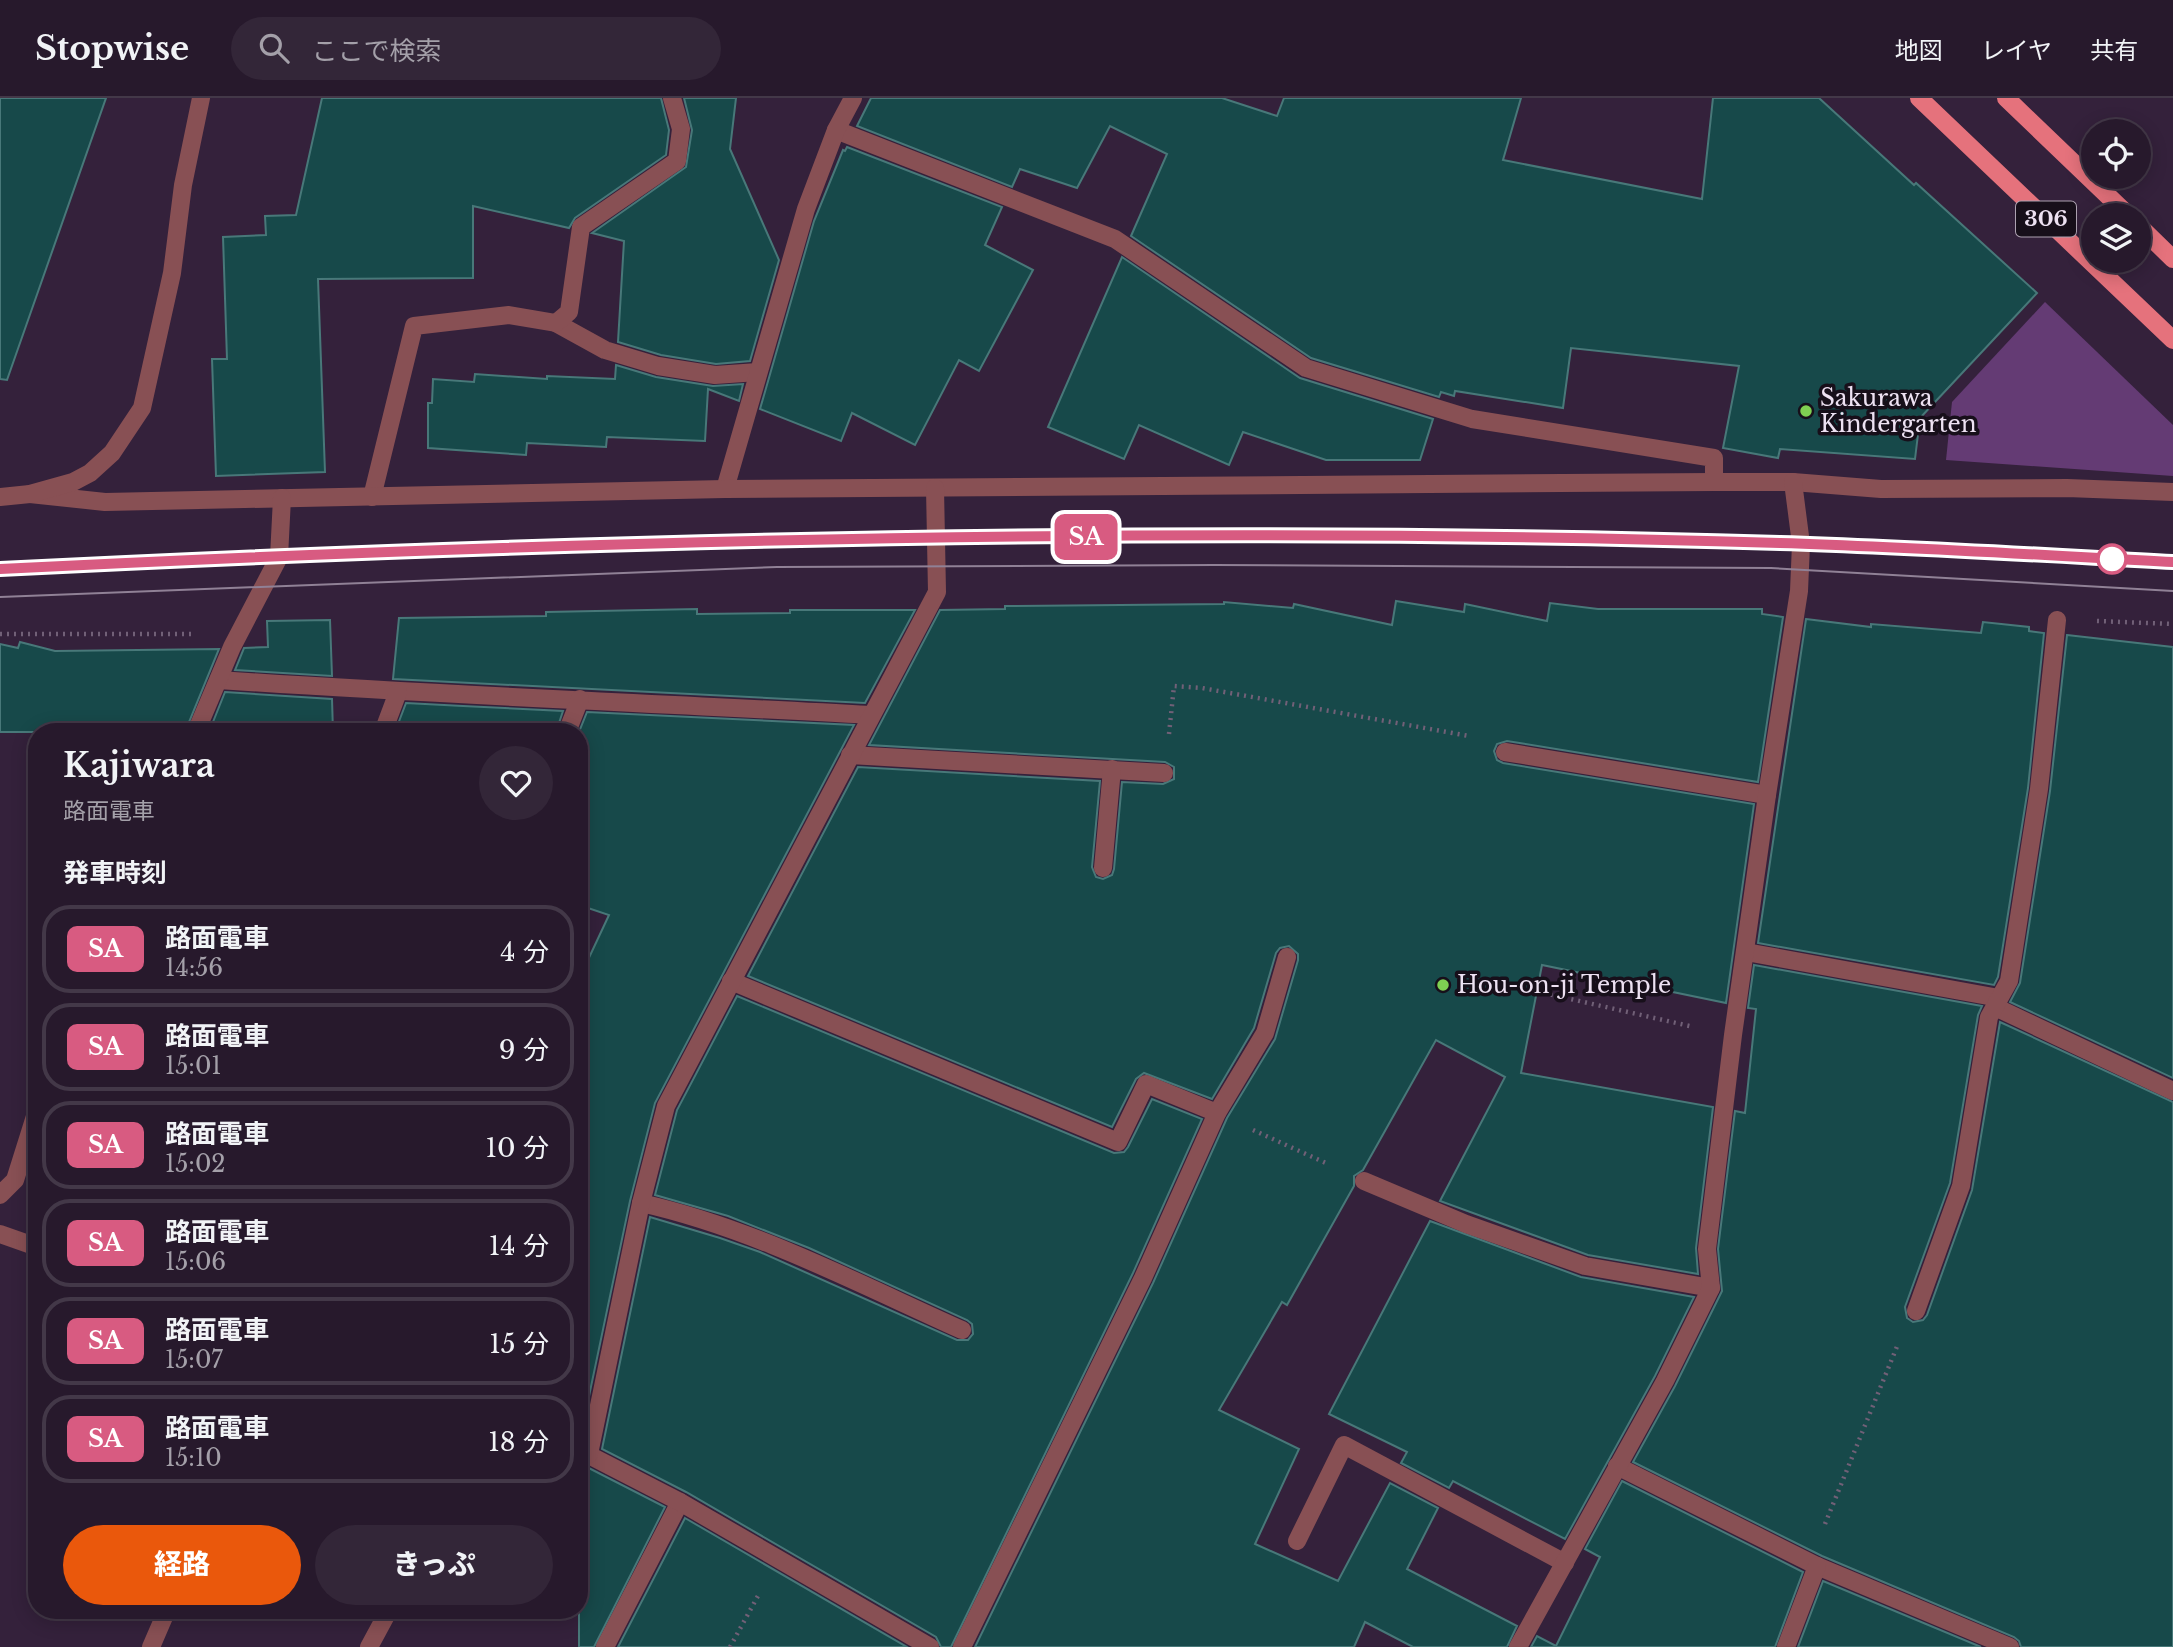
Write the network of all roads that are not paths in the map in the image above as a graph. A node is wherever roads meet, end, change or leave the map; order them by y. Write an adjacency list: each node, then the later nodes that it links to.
1 (201, 98): 18 (street)
2 (672, 98): 10 (street)
3 (853, 98): 6 (street)
4 (1919, 98): 11 (main road, 306)
5 (2006, 98): 7 (main road, 306)
6 (836, 130): 12 (street); 13 (street)
7 (2115, 203)
8 (2151, 238): 9 (main road)
9 (2173, 259)
10 (556, 323): 12 (street); 20 (street)
11 (2173, 340)
12 (758, 372): 16 (street)
13 (1714, 482): 14 (street); 15 (street)
14 (1793, 482): 17 (street); 34 (street)
15 (935, 488): 16 (street); 26 (street)
16 (725, 489): 20 (street)
17 (2173, 492)
18 (30, 494): 19 (street); 21 (street)
19 (0, 497)
20 (372, 497): 21 (street)
21 (282, 498): 23 (street)
22 (2057, 620): 39 (street)
23 (219, 680): 24 (street); 27 (street)
24 (398, 692): 25 (street); 28 (street)
25 (580, 699): 26 (street); 29 (street)
26 (871, 715): 31 (street)
27 (200, 723)
28 (386, 723)
29 (570, 723)
30 (1505, 752): 34 (street)
31 (850, 755): 32 (street); 38 (street)
32 (1112, 769): 33 (street); 35 (street)
33 (1164, 773)
34 (1767, 795): 36 (street)
35 (1103, 868)
36 (1746, 952): 39 (street); 48 (street)
37 (1287, 957): 41 (street)
38 (731, 981): 41 (street); 45 (street)
39 (1997, 1003): 40 (street); 49 (street)
40 (2173, 1091)
41 (1217, 1113): 64 (street)
42 (28, 1139): 44 (street)
43 (1364, 1181): 48 (street)
44 (0, 1195)
45 (640, 1203): 50 (street); 51 (street)
46 (0, 1234): 47 (street)
47 (28, 1244)
48 (1711, 1288): 53 (street)
49 (1916, 1311)
50 (962, 1330)
51 (588, 1434)
52 (588, 1454): 54 (street)
53 (1617, 1466): 56 (street); 57 (street)
54 (680, 1502): 62 (street); 63 (street)
55 (1297, 1541): 56 (street)
56 (1565, 1563): 65 (street)
57 (1813, 1564): 66 (street); 67 (street)
58 (163, 1619): 60 (street)
59 (384, 1619): 61 (street)
60 (151, 1647)
61 (369, 1647)
62 (605, 1647)
63 (930, 1647)
64 (962, 1647)
65 (1518, 1647)
66 (1786, 1647)
67 (2010, 1647)

